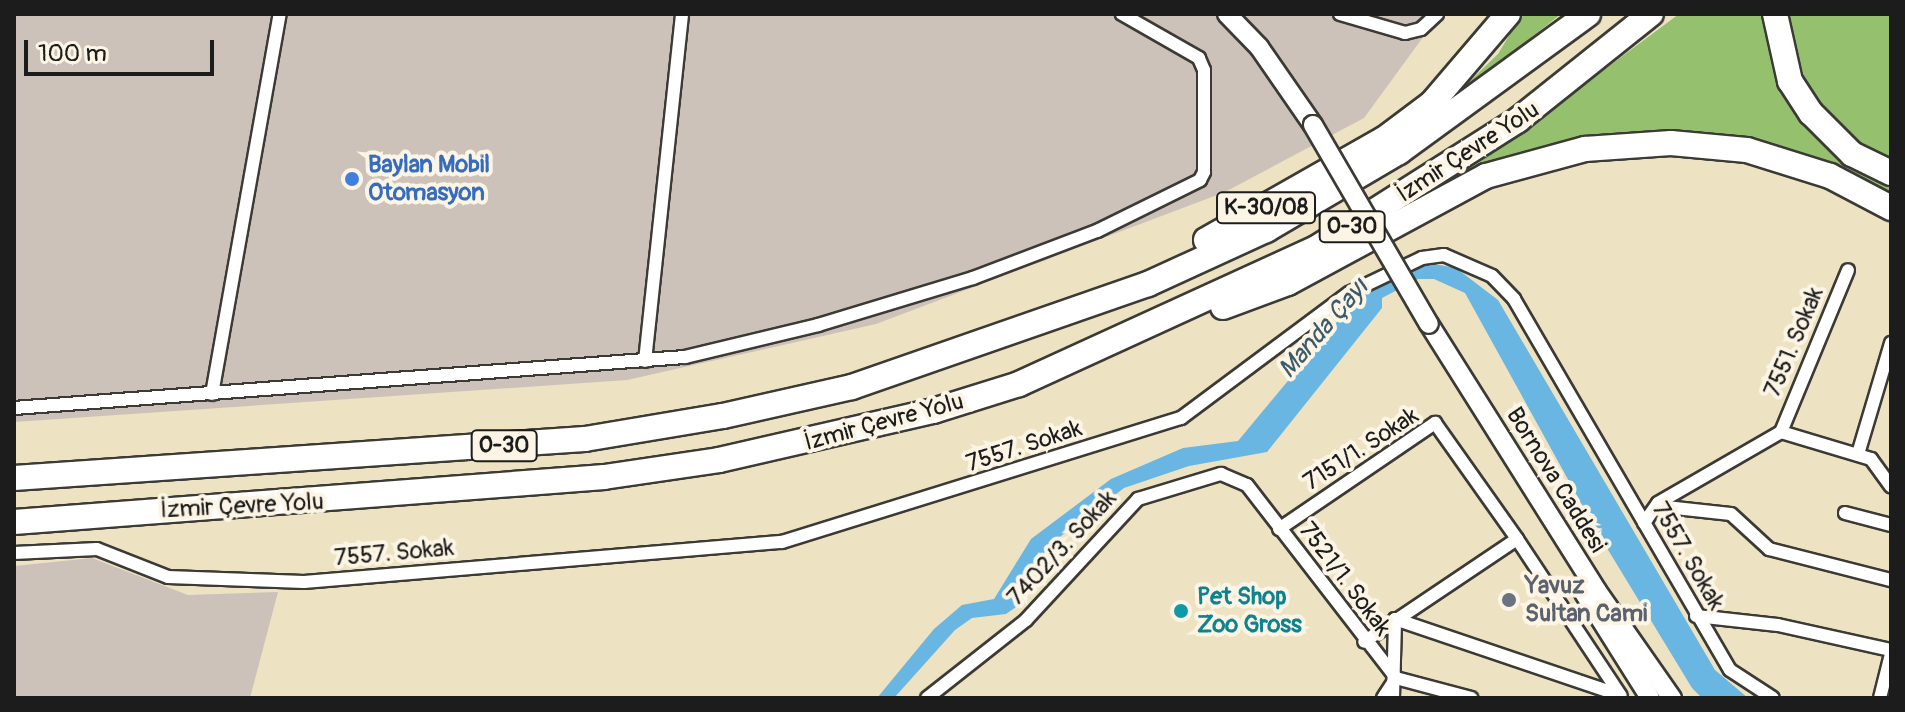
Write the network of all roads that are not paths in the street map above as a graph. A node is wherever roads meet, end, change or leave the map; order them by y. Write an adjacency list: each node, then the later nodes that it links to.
1 (280, 14): 19 (street)
2 (682, 14): 17 (street)
3 (1122, 14): 17 (street)
4 (1227, 14): 14 (main road, Bornova Caddesi, bridge)
5 (1340, 14): 6 (street)
6 (1437, 14)
7 (1508, 14): 16 (highway, K-30/08)
8 (1588, 14): 16 (highway, İzmir Çevre Yolu / O-30)
9 (1651, 14): 18 (highway, İzmir Çevre Yolu / O-30)
10 (1775, 14): 11 (highway)
11 (1891, 173)
12 (1891, 208): 18 (highway)
13 (1848, 270): 21 (street, 7551. Sokak)
14 (1429, 324): 45 (main road, Bornova Caddesi); 46 (main road, Bornova Caddesi)
15 (1891, 343): 22 (street)
16 (983, 344): 23 (highway, İzmir Çevre Yolu / O-30)
17 (645, 361): 19 (street)
18 (1019, 384): 28 (highway, İzmir Çevre Yolu / O-30)
19 (212, 394): 20 (street)
20 (14, 408)
21 (1781, 432): 22 (street); 26 (street)
22 (1858, 454): 25 (street)
23 (14, 478)
24 (1247, 485): 31 (street, 7521/1. Sokak); 41 (street, 7402/3. Sokak)
25 (1891, 487)
26 (1657, 506): 29 (street); 34 (street)
27 (1845, 513): 30 (street)
28 (14, 522)
29 (1644, 523): 33 (street, 7557. Sokak); 35 (street, 7557. Sokak)
30 (1891, 525)
31 (1279, 529): 32 (street, 7151/1. Sokak); 37 (street, 7521/1. Sokak)
32 (1517, 539): 36 (street); 40 (street)
33 (14, 553)
34 (1891, 580)
35 (1696, 616): 38 (street); 47 (street, 7557. Sokak)
36 (1395, 619): 37 (street); 39 (street); 40 (street)
37 (1364, 642): 39 (street, 7521/1. Sokak)
38 (1891, 652): 48 (street)
39 (1396, 678): 42 (street); 43 (street); 44 (street)
40 (1622, 696)
41 (927, 698)
42 (1383, 698)
43 (1393, 698)
44 (1471, 698)
45 (1650, 698)
46 (1672, 698)
47 (1773, 698)
48 (1880, 698)

